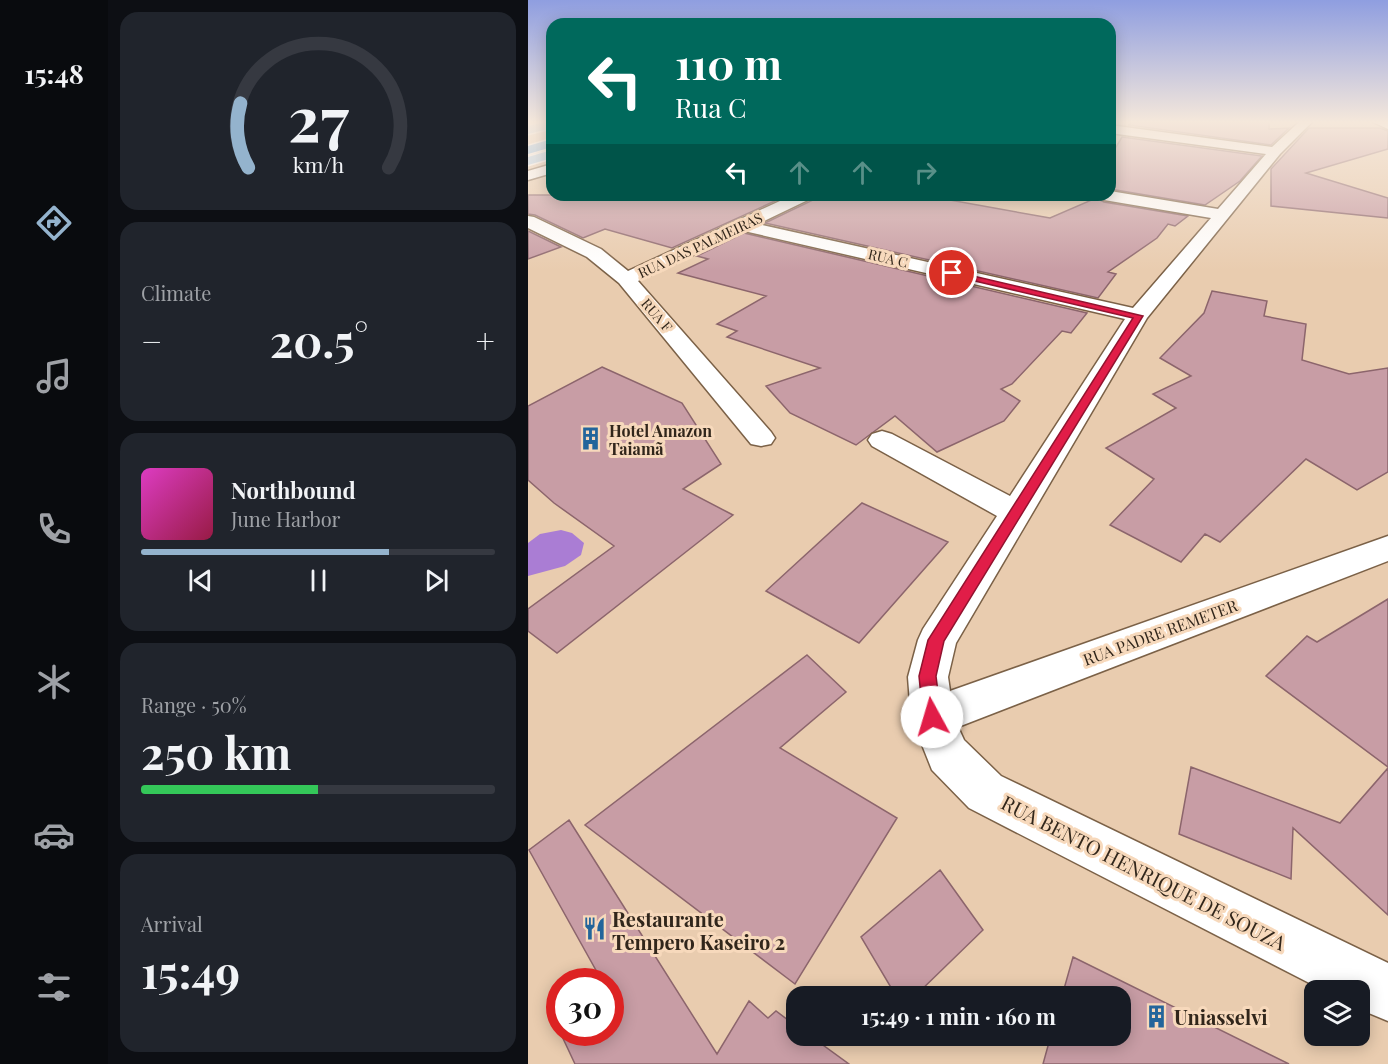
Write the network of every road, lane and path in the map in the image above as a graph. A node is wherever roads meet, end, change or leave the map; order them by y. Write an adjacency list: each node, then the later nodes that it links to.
1 (1259, 172): 4 (street, RUA BENTO HENRIQUE DE SOUZA)
2 (1116, 197): 4 (street)
3 (793, 201): 6 (street, RUA DAS PALMEIRAS)
4 (1224, 215): 8 (street, RUA BENTO HENRIQUE DE SOUZA)
5 (528, 221): 7 (street, RUA F)
6 (742, 225): 7 (street, RUA DAS PALMEIRAS); 8 (street, RUA C)
7 (626, 279): 9 (street, RUA F)
8 (1138, 316): 11 (street, RUA BENTO HENRIQUE DE SOUZA)
9 (761, 438)
10 (882, 440): 11 (street)
11 (1016, 513): 13 (street, RUA BENTO HENRIQUE DE SOUZA)
12 (1388, 548): 13 (street, RUA PADRE REMETER)
13 (932, 717): 14 (street, RUA BENTO HENRIQUE DE SOUZA)
14 (1388, 993)

